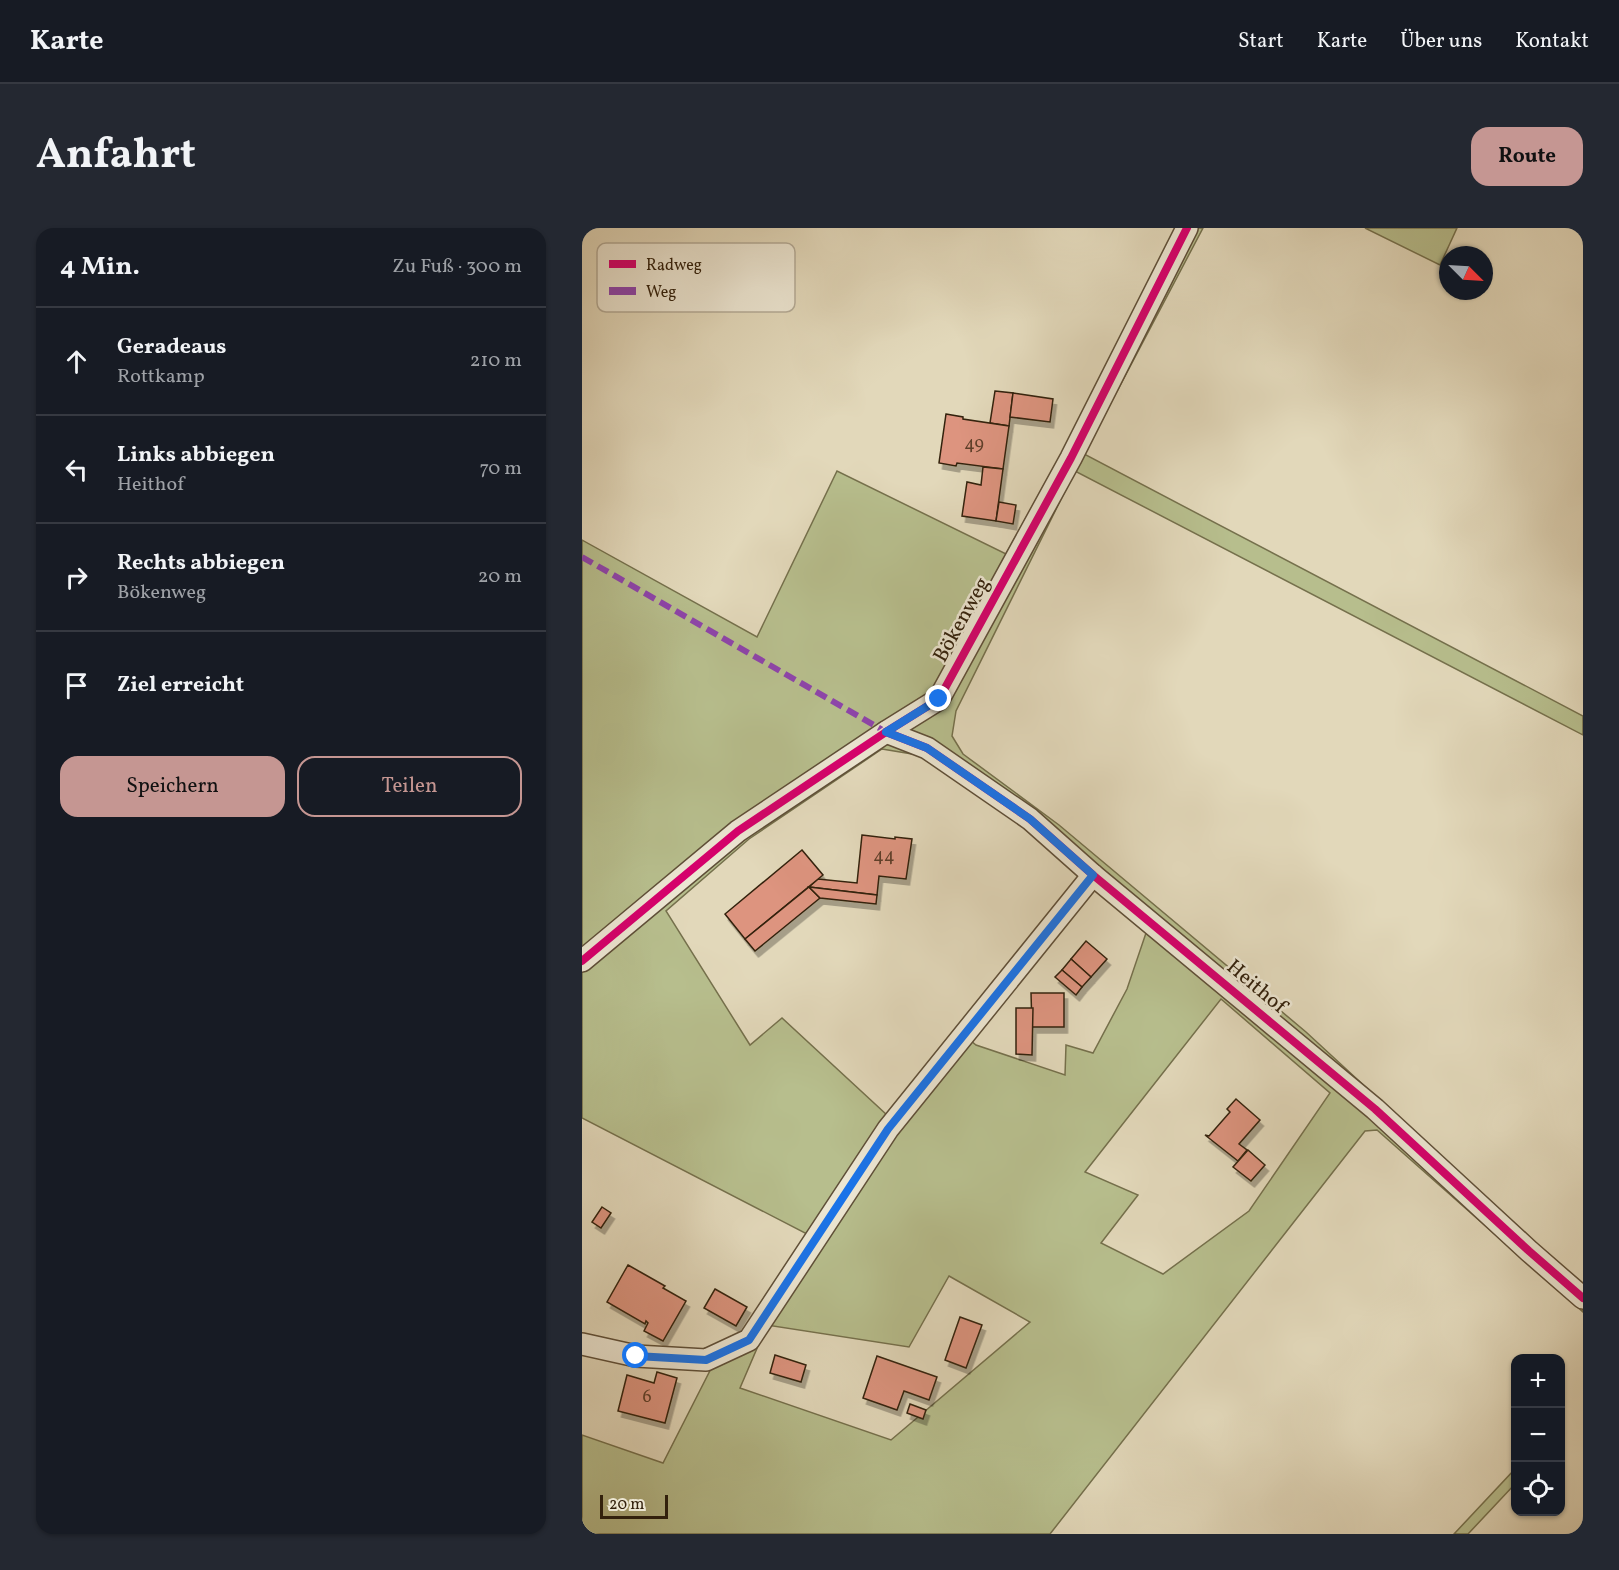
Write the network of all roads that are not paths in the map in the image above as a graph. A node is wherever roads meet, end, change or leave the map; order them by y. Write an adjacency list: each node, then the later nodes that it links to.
1 (1187, 228): 2 (street, Bökenweg)
2 (886, 732): 3 (street, Heithof); 4 (street, Bökenweg)
3 (1093, 875): 5 (street, Heithof); 6 (street)
4 (582, 961)
5 (1583, 1298)
6 (582, 1344)

